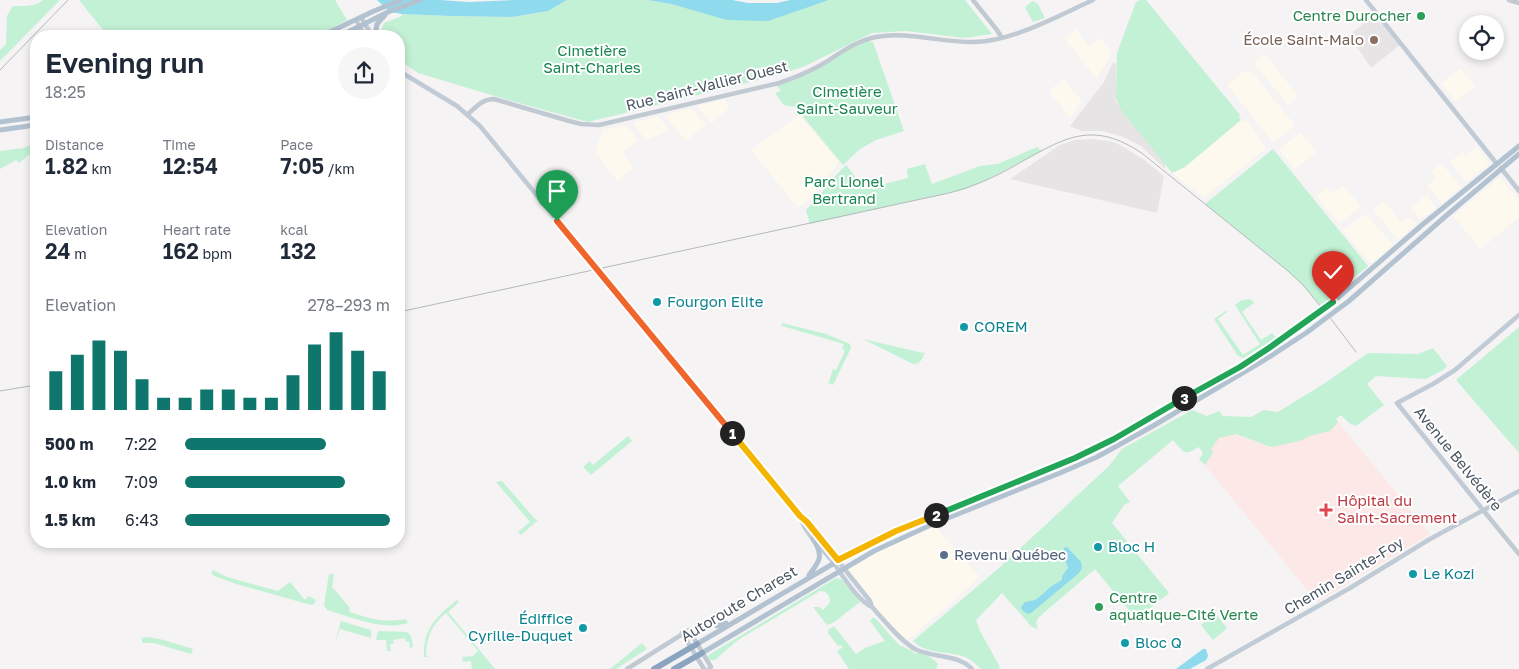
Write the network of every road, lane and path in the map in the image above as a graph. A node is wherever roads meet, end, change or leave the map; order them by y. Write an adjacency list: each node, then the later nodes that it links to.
1 (400, 0): 9 (main road)
2 (420, 0): 8 (main road)
3 (973, 0): 16 (street)
4 (1093, 0): 16 (street, Rue Saint-Vallier Ouest)
5 (1366, 0): 25 (main road)
6 (1509, 0): 7 (street)
7 (1519, 3)
8 (388, 12): 10 (main road); 15 (main road)
9 (358, 18): 10 (main road); 11 (main road)
10 (362, 25): 12 (main road); 13 (main road); 14 (main road)
11 (333, 30)
12 (352, 30)
13 (363, 30)
14 (367, 30)
15 (376, 30)
16 (1002, 38): 18 (street, Rue Saint-Vallier Ouest)
17 (405, 75): 18 (main road)
18 (468, 114): 30 (main road)
19 (30, 118): 20 (main road)
20 (0, 122)
21 (30, 126): 22 (main road)
22 (0, 130)
23 (1519, 146): 25 (main road)
24 (1519, 154): 25 (main road)
25 (1500, 166): 26 (main road); 33 (main road, Autoroute Charest); 34 (main road, Autoroute Charest)
26 (1519, 191)
27 (1519, 315): 29 (main road, Avenue Belvédère)
28 (1519, 491): 29 (main road, Chemin Sainte-Foy)
29 (1483, 510): 32 (street, Avenue Belvédère); 47 (main road, Chemin Sainte-Foy)
30 (800, 516): 31 (main road); 33 (main road)
31 (813, 539): 33 (main road); 35 (main road)
32 (1519, 554)
33 (835, 561): 34 (main road); 35 (main road, Autoroute Charest)
34 (841, 570): 40 (main road, Autoroute Charest); 46 (main road)
35 (806, 579): 36 (main road, Autoroute Charest)
36 (736, 620): 37 (main road); 39 (main road, Autoroute Charest)
37 (712, 621)
38 (682, 633): 39 (street); 39 (street); 42 (street)
39 (694, 645): 40 (street); 43 (highway, Autoroute Charest)
40 (699, 654): 41 (street); 44 (highway, Autoroute Charest); 45 (street)
41 (710, 668)
42 (627, 669)
43 (654, 669)
44 (674, 669)
45 (704, 669)
46 (972, 669)
47 (1207, 669)

